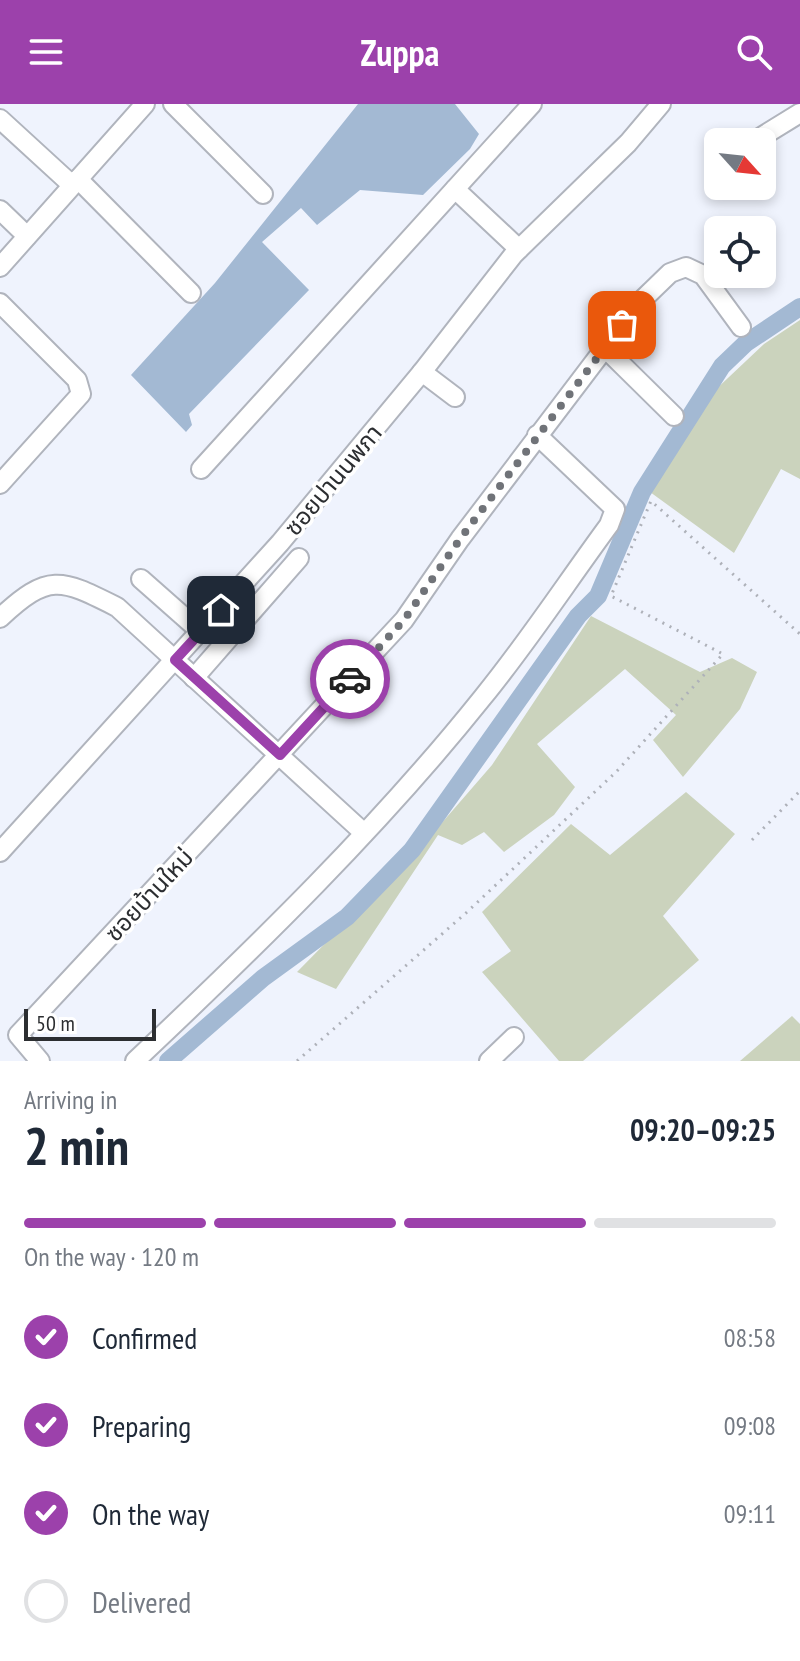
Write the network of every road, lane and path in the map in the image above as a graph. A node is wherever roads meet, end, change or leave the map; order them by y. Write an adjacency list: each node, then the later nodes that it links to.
1 (145, 104): 8 (street)
2 (173, 104): 10 (street)
3 (532, 104): 9 (street)
4 (661, 104): 13 (street, ซอยปานนพภา)
5 (800, 113): 7 (street)
6 (0, 119): 8 (street)
7 (776, 128)
8 (75, 182): 12 (street); 15 (street)
9 (455, 189): 13 (street); 23 (street)
10 (263, 194)
11 (0, 210): 12 (street)
12 (27, 236): 14 (street)
13 (519, 249): 19 (street, ซอยปานนพภา)
14 (0, 267)
15 (191, 293)
16 (0, 303): 24 (street)
17 (741, 327): 18 (street, ซอยบ้านใหม่)
18 (604, 347): 21 (street); 22 (street, ซอยบ้านใหม่)
19 (422, 372): 20 (street); 28 (street, ซอยปานนพภา)
20 (455, 397)
21 (674, 416)
22 (537, 435): 32 (street, ซอยบ้านใหม่); 34 (street)
23 (201, 469)
24 (0, 484)
25 (299, 558): 31 (street)
26 (141, 579): 28 (street)
27 (0, 618): 30 (street)
28 (201, 632): 30 (street, ซอยปานนพภา)
29 (800, 634): 40 (path)
30 (175, 660): 31 (street); 36 (street, ซอยปานนพภา)
31 (194, 678): 32 (street)
32 (280, 755): 34 (street); 38 (street, ซอยบ้านใหม่)
33 (800, 791): 35 (path)
34 (364, 833): 39 (street)
35 (752, 840)
36 (0, 852)
37 (514, 1037): 41 (street)
38 (40, 1061)
39 (135, 1061)
40 (297, 1061)
41 (489, 1061)

